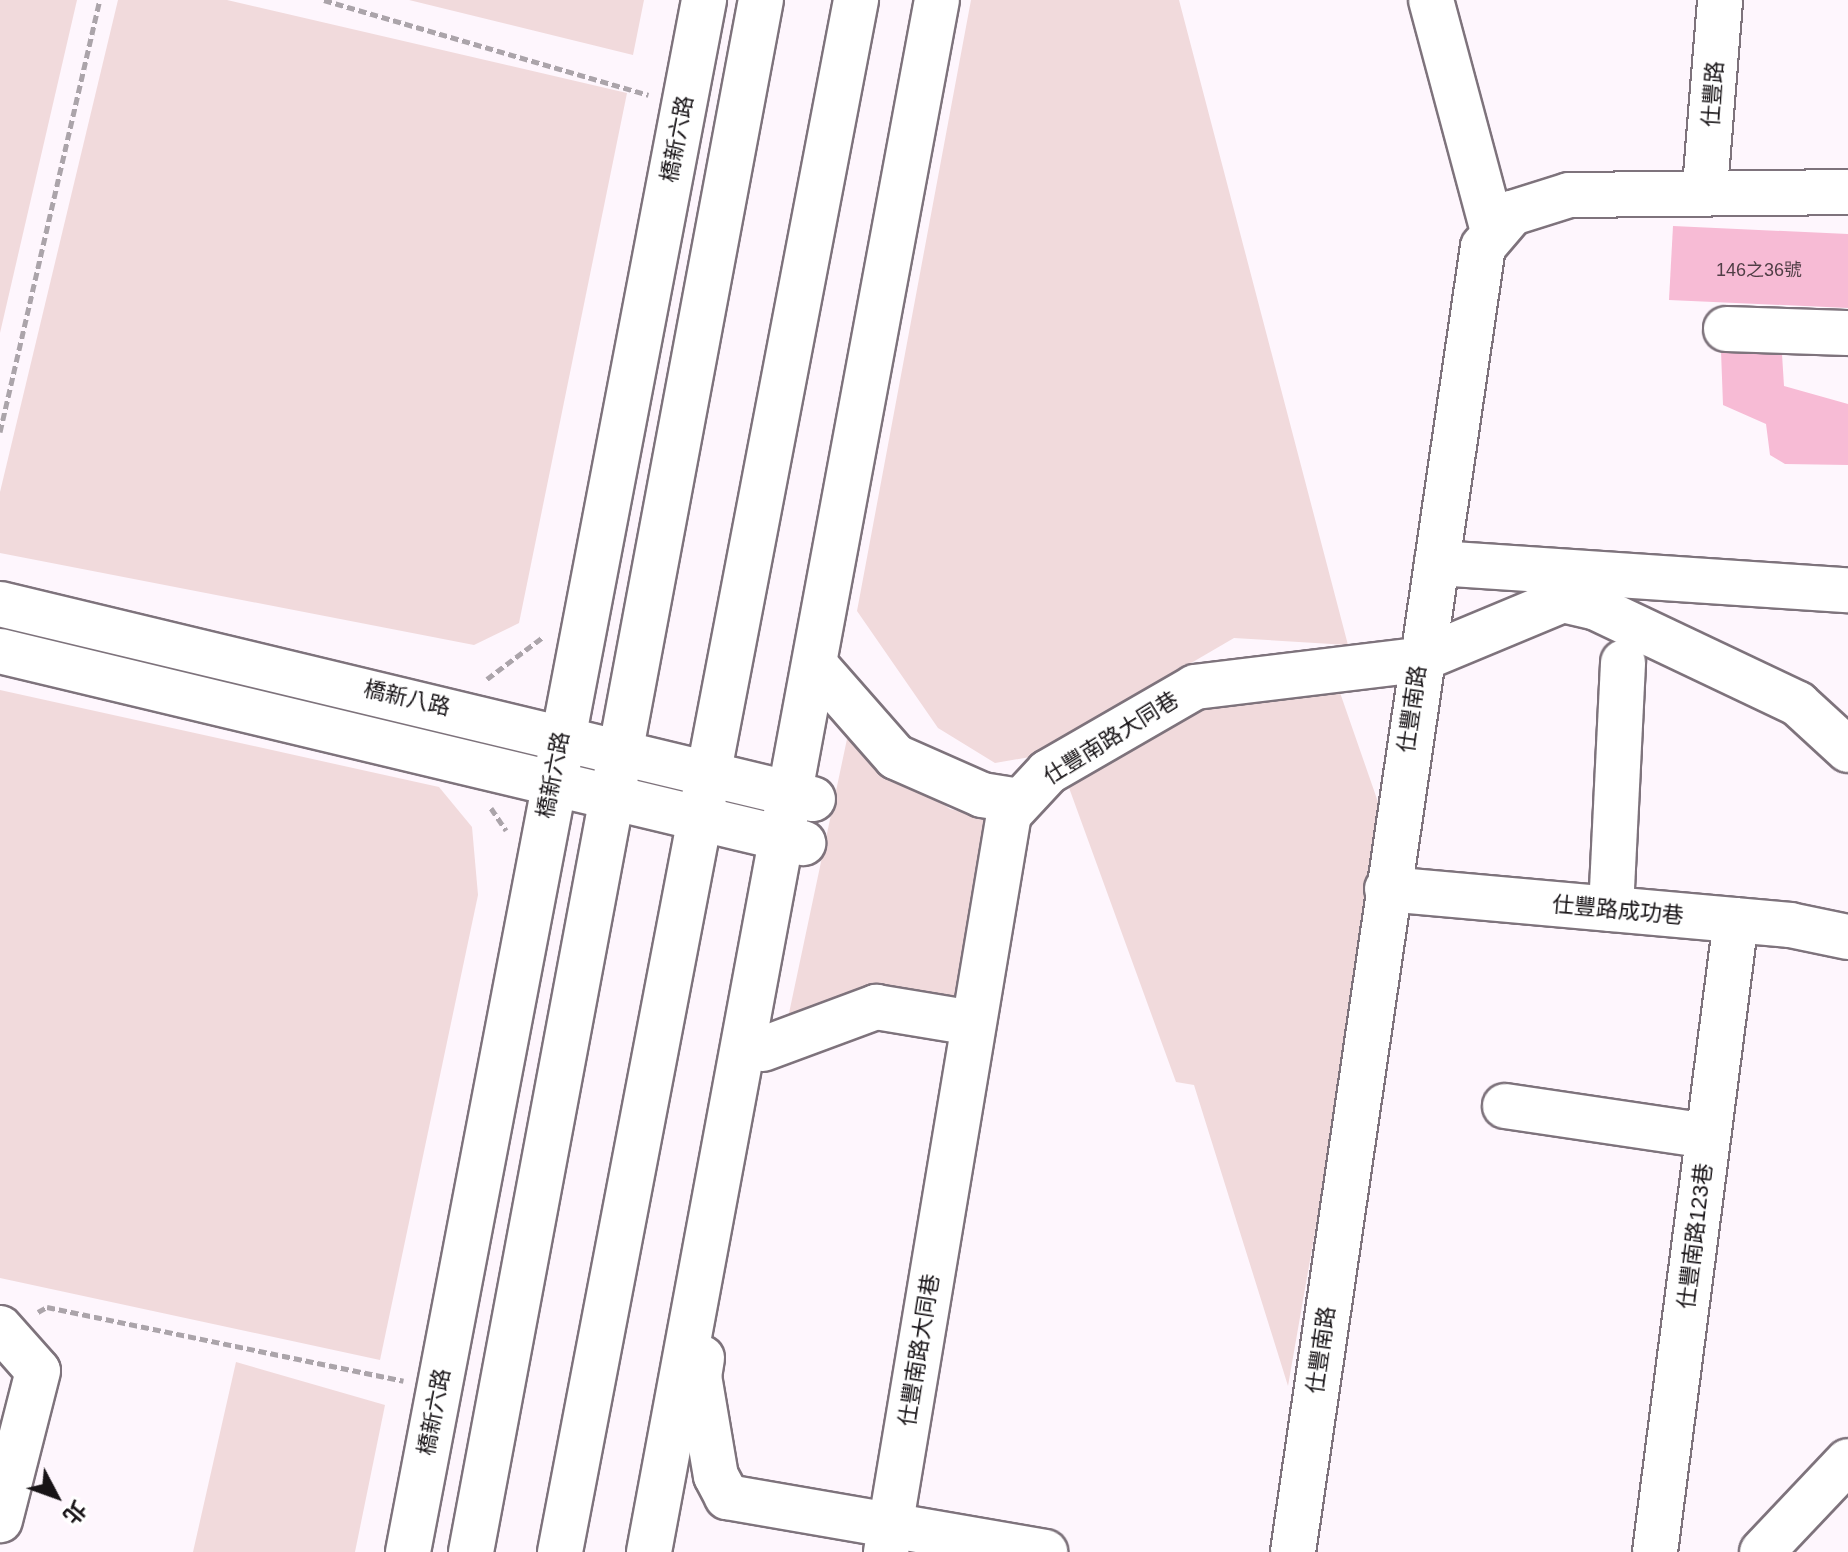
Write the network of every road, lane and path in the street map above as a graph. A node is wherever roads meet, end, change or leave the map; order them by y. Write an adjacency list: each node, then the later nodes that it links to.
1 (100, 0): 15 (path)
2 (324, 0): 9 (path)
3 (704, 0): 23 (street, 橋新六路)
4 (761, 0): 25 (street)
5 (856, 0): 26 (street)
6 (937, 0): 22 (street)
7 (1431, 0): 12 (street)
8 (1720, 0): 10 (street, 仕豐路)
9 (648, 95)
10 (1705, 188): 11 (street); 12 (street)
11 (1848, 192)
12 (1493, 231): 16 (street, 仕豐南路)
13 (1726, 329): 14 (street)
14 (1848, 333)
15 (0, 432)
16 (1437, 563): 17 (street); 20 (street, 仕豐南路)
17 (1848, 590)
18 (0, 604): 23 (street, 橋新八路)
19 (0, 651): 27 (street, 橋新八路)
20 (1419, 660): 24 (street, 仕豐南路大同巷); 30 (street, 仕豐南路大同巷); 33 (street, 仕豐南路)
21 (1623, 662): 34 (street)
22 (825, 677): 28 (street); 30 (street)
23 (560, 736): 25 (street, 橋新八路); 27 (street, 橋新六路)
24 (1848, 750)
25 (621, 753): 26 (street, 橋新八路); 29 (street)
26 (709, 773): 28 (street, 橋新八路); 31 (street)
27 (551, 781): 29 (street, 橋新八路); 46 (street, 橋新六路)
28 (802, 796): 32 (street)
29 (612, 797): 31 (street, 橋新八路); 47 (street)
30 (1020, 801): 37 (street, 仕豐南路大同巷)
31 (700, 818): 32 (street, 橋新八路); 48 (street)
32 (794, 841): 38 (street); 49 (street)
33 (1387, 889): 34 (street, 仕豐路成功巷); 51 (street, 仕豐南路)
34 (1611, 909): 35 (street, 仕豐路成功巷)
35 (1736, 920): 36 (street, 仕豐路成功巷); 40 (street, 仕豐南路123巷)
36 (1848, 937)
37 (973, 1023): 38 (street); 45 (street, 仕豐南路大同巷)
38 (763, 1049): 45 (street)
39 (1505, 1106): 40 (street)
40 (1708, 1136): 52 (street, 仕豐南路123巷)
41 (1, 1329): 42 (path); 44 (street)
42 (404, 1381)
43 (1848, 1461): 53 (street)
44 (0, 1520)
45 (887, 1541): 50 (street)
46 (408, 1552)
47 (471, 1552)
48 (560, 1552)
49 (649, 1552)
50 (1045, 1552)
51 (1293, 1552)
52 (1655, 1552)
53 (1762, 1552)

